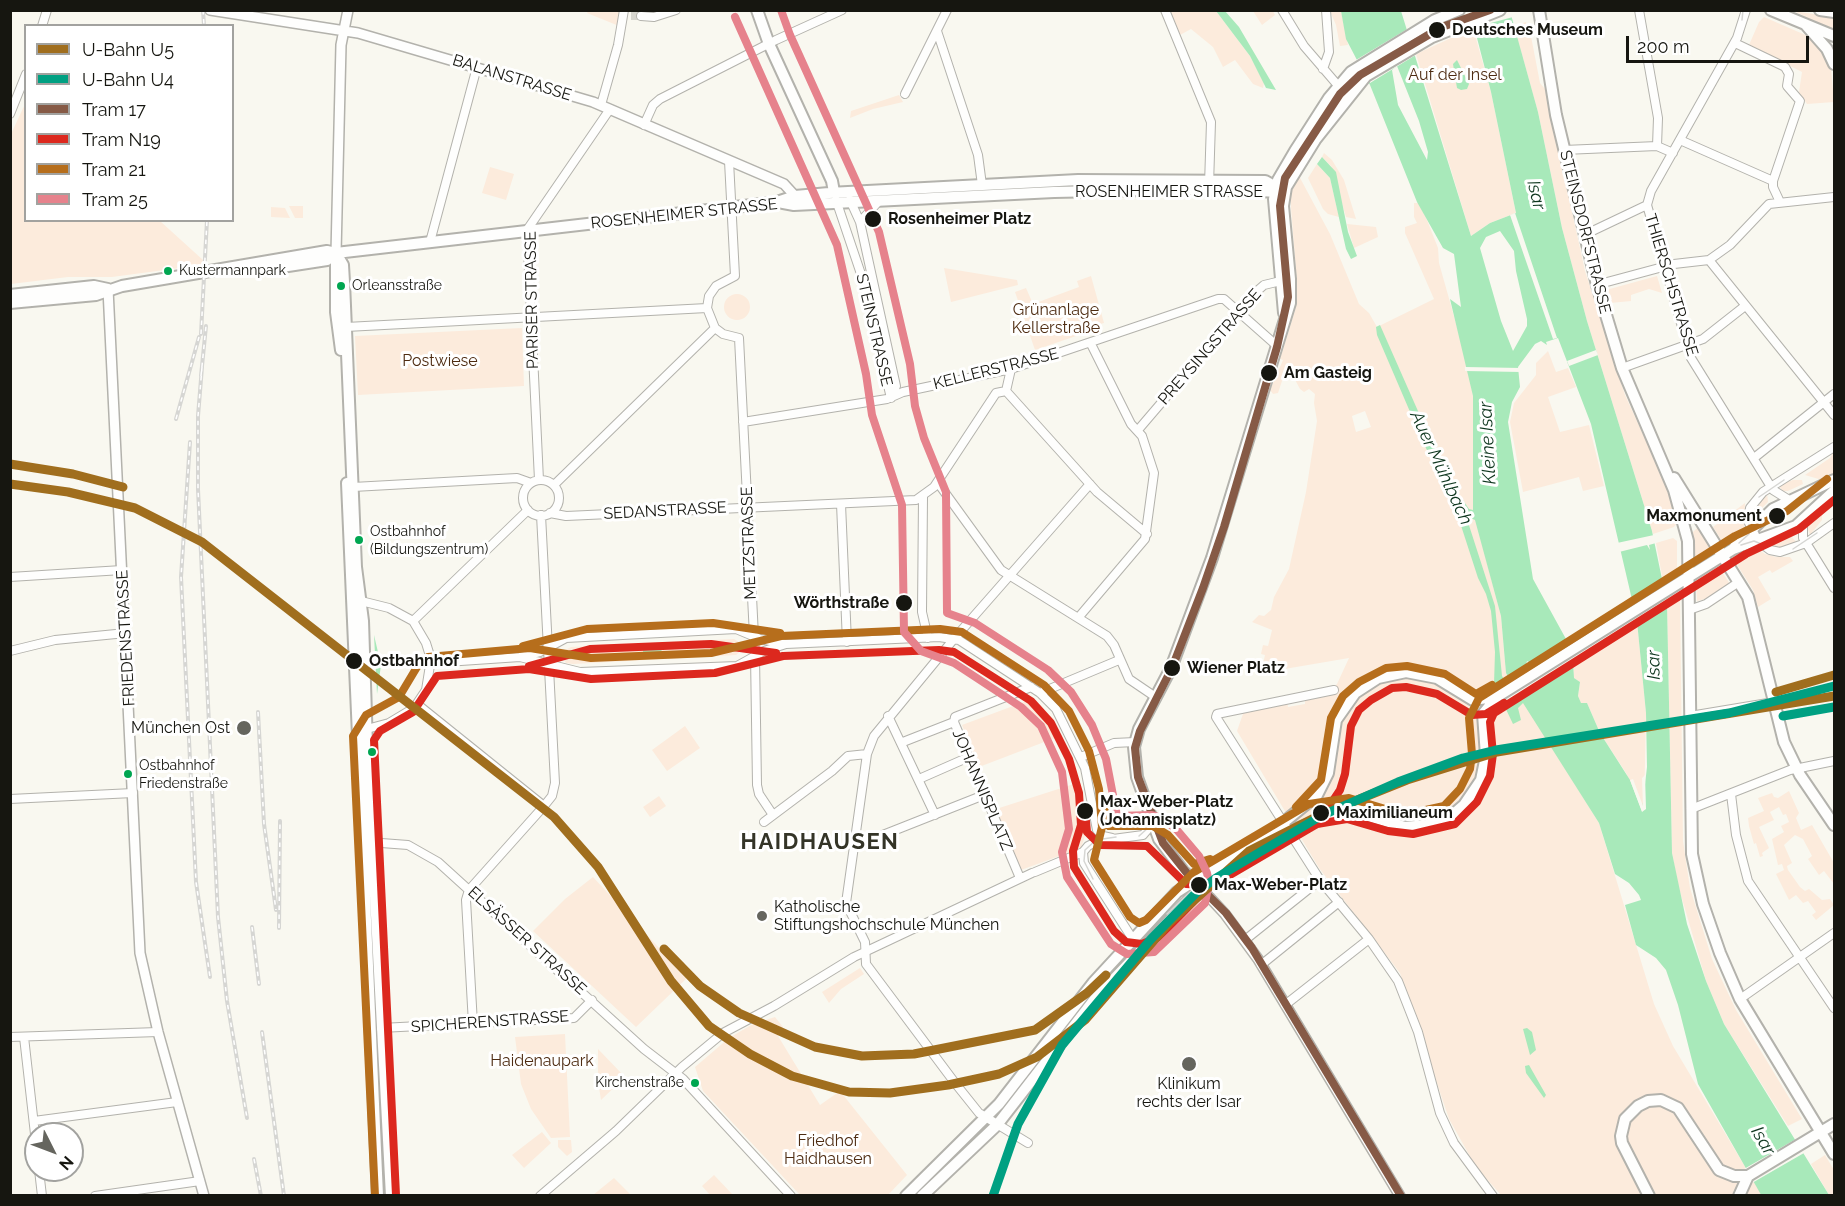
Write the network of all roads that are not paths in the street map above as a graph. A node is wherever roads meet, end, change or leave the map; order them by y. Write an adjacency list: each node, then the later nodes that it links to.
1 (348, 10): 21 (street)
2 (676, 10): 19 (street)
3 (757, 10): 25 (main road)
4 (842, 10): 25 (street)
5 (946, 10): 22 (street)
6 (1165, 10): 46 (street)
7 (1282, 10): 28 (street)
8 (1326, 10): 28 (street)
9 (1459, 10): 29 (main road)
10 (1500, 10): 29 (main road)
11 (1539, 10): 40 (main road, STEINSDORFSTRASSE)
12 (1639, 10): 38 (street)
13 (1746, 10): 24 (street, THIERSCHSTRASSE)
14 (1770, 10): 20 (main road)
15 (1820, 10): 17 (main road)
16 (216, 11): 21 (street, BALANSTRASSE)
17 (1834, 12)
18 (626, 14): 33 (street, PARISER STRASSE)
19 (641, 16)
20 (1803, 21): 23 (main road); 26 (main road)
21 (344, 30): 27 (street, BALANSTRASSE); 61 (street)
22 (937, 31): 32 (street); 45 (street)
23 (1834, 36)
24 (1735, 43): 37 (street, THIERSCHSTRASSE); 44 (street)
25 (769, 44): 36 (street); 48 (main road)
26 (1834, 64)
27 (477, 68): 33 (street, BALANSTRASSE); 60 (street)
28 (1323, 69): 31 (street)
29 (1362, 75): 31 (main road, ROSENHEIMER STRASSE); 35 (main road, ROSENHEIMER STRASSE)
30 (24, 79): 34 (street)
31 (1338, 85): 35 (street, ROSENHEIMER STRASSE); 39 (main road, ROSENHEIMER STRASSE)
32 (905, 94)
33 (605, 107): 36 (street, BALANSTRASSE); 58 (street, PARISER STRASSE)
34 (10, 114)
35 (1334, 117): 47 (main road, ROSENHEIMER STRASSE)
36 (644, 125): 42 (street, BALANSTRASSE)
37 (1680, 140): 41 (street, THIERSCHSTRASSE); 44 (street)
38 (1657, 146): 40 (street); 41 (street)
39 (1295, 150): 43 (main road); 47 (main road, ROSENHEIMER STRASSE)
40 (1564, 150): 59 (main road, STEINSDORFSTRASSE)
41 (1673, 153): 55 (street, THIERSCHSTRASSE)
42 (729, 161): 49 (street, BALANSTRASSE); 56 (street)
43 (1265, 181): 46 (main road, ROSENHEIMER STRASSE); 47 (main road, ROSENHEIMER STRASSE)
44 (1773, 181): 53 (street)
45 (982, 185): 46 (main road, ROSENHEIMER STRASSE); 48 (main road, ROSENHEIMER STRASSE)
46 (1209, 185): 47 (main road, ROSENHEIMER STRASSE); 52 (main road, ROSENHEIMER STRASSE)
47 (1279, 190): 64 (main road)
48 (837, 192): 49 (main road); 51 (main road, ROSENHEIMER STRASSE); 54 (main road, ROSENHEIMER STRASSE); 82 (street, STEINSTRASSE)
49 (795, 196): 51 (main road)
50 (1834, 197): 53 (street)
51 (778, 202): 56 (main road, ROSENHEIMER STRASSE)
52 (878, 202): 54 (main road, ROSENHEIMER STRASSE); 57 (street)
53 (1780, 202): 62 (street)
54 (852, 203): 57 (street, STEINSTRASSE)
55 (1647, 205): 59 (street); 63 (street, THIERSCHSTRASSE)
56 (732, 207): 58 (main road, ROSENHEIMER STRASSE); 70 (street)
57 (860, 222): 82 (street, STEINSTRASSE)
58 (527, 230): 60 (main road, ROSENHEIMER STRASSE); 72 (street, PARISER STRASSE)
59 (1584, 235): 78 (main road, STEINSDORFSTRASSE)
60 (430, 242): 61 (main road, ROSENHEIMER STRASSE)
61 (336, 253): 66 (main road, ROSENHEIMER STRASSE); 73 (main road); 95 (main road)
62 (1709, 260): 63 (street); 69 (street)
63 (1664, 267): 65 (street); 77 (street, THIERSCHSTRASSE)
64 (1286, 280): 71 (street, PREYSINGSTRASSE); 76 (main road)
65 (1607, 282)
66 (108, 289): 67 (main road, ROSENHEIMER STRASSE); 68 (main road, ROSENHEIMER STRASSE); 117 (street, FRIEDENSTRASSE)
67 (10, 294)
68 (10, 303)
69 (1745, 306): 77 (street); 83 (street)
70 (707, 308): 72 (street); 74 (street)
71 (1238, 312): 75 (street, KELLERSTRASSE); 76 (street); 86 (street, PREYSINGSTRASSE)
72 (531, 317): 73 (street); 91 (street, PARISER STRASSE)
73 (346, 327): 95 (main road)
74 (716, 328): 85 (street, METZSTRASSE); 94 (street)
75 (1091, 344): 79 (street, KELLERSTRASSE); 86 (street)
76 (1276, 345): 144 (main road)
77 (1686, 346): 78 (street); 89 (street, THIERSCHSTRASSE)
78 (1622, 368): 87 (main road, STEINSDORFSTRASSE)
79 (1011, 369): 80 (street); 82 (street, KELLERSTRASSE)
80 (1006, 391): 92 (street); 93 (street)
81 (1834, 394): 83 (street)
82 (891, 398): 85 (street, KELLERSTRASSE)
83 (1825, 402): 84 (street); 89 (street)
84 (1834, 415)
85 (743, 422): 101 (street, METZSTRASSE)
86 (1138, 430): 112 (street)
87 (1655, 447): 108 (main road, STEINSDORFSTRASSE); 109 (main road, STEINSDORFSTRASSE)
88 (1834, 447): 96 (street)
89 (1754, 458): 96 (street, THIERSCHSTRASSE)
90 (1834, 480): 97 (main road)
91 (535, 482): 94 (street); 95 (street); 103 (street)
92 (938, 483): 98 (street); 118 (street)
93 (1090, 484): 112 (street); 118 (street)
94 (554, 485): 104 (street)
95 (350, 488): 123 (main road)
96 (1772, 488): 99 (street, THIERSCHSTRASSE); 102 (street); 110 (street)
97 (1827, 492): 99 (main road); 106 (main road)
98 (923, 497): 100 (street, SEDANSTRASSE); 129 (street)
99 (1789, 500): 102 (main road)
100 (841, 504): 101 (street, SEDANSTRASSE); 131 (street)
101 (747, 508): 104 (street, SEDANSTRASSE); 128 (street, METZSTRASSE)
102 (1773, 509): 110 (main road)
103 (528, 510): 105 (street); 126 (street)
104 (550, 513): 105 (street)
105 (541, 515): 133 (street)
106 (1803, 520): 111 (main road); 113 (street)
107 (1834, 523): 113 (street)
108 (1705, 525): 109 (main road); 116 (main road, STEINSDORFSTRASSE)
109 (1686, 528): 120 (main road, STEINSDORFSTRASSE)
110 (1751, 531): 114 (street); 115 (main road)
111 (1784, 531): 113 (street); 114 (main road)
112 (1147, 534): 125 (street)
113 (1805, 540): 114 (street); 122 (street)
114 (1758, 541): 115 (main road)
115 (1733, 549): 116 (main road)
116 (1723, 555): 120 (main road); 121 (main road, STEINSDORFSTRASSE)
117 (122, 570): 119 (street); 127 (street, FRIEDENSTRASSE)
118 (1008, 576): 125 (street); 130 (street)
119 (10, 577)
120 (1688, 577): 124 (main road, STEINSDORFSTRASSE); 145 (main road)
121 (1740, 582): 124 (street); 147 (main road, STEINSDORFSTRASSE)
122 (1833, 584)
123 (356, 599): 126 (street); 151 (main road)
124 (1689, 610): 149 (main road, STEINSDORFSTRASSE)
125 (1078, 618): 137 (street)
126 (413, 621): 138 (street)
127 (126, 633): 134 (street); 160 (street, FRIEDENSTRASSE)
128 (753, 636): 132 (street); 133 (street); 135 (street, METZSTRASSE)
129 (928, 638): 130 (street); 131 (street)
130 (954, 639): 140 (street); 148 (street)
131 (848, 642): 132 (street)
132 (786, 644): 135 (street)
133 (547, 648): 136 (street); 139 (street)
134 (10, 651)
135 (754, 656): 139 (street); 166 (street, METZSTRASSE)
136 (520, 657): 138 (street); 139 (street)
137 (1119, 660): 143 (street); 144 (street)
138 (431, 663): 146 (street)
139 (548, 664): 164 (street)
140 (1031, 687): 143 (street); 150 (street, JOHANNISPLATZ)
141 (1334, 690): 172 (street)
142 (1834, 692): 147 (street)
143 (1040, 693): 156 (street)
144 (1157, 698): 153 (main road)
145 (1495, 698): 172 (main road); 172 (main road)
146 (417, 704): 151 (street); 164 (street)
147 (1773, 704): 149 (street); 158 (main road, STEINSDORFSTRASSE)
148 (888, 716): 152 (street); 154 (street)
149 (1690, 716): 165 (main road, STEINSDORFSTRASSE)
150 (954, 722): 152 (street); 155 (street, JOHANNISPLATZ)
151 (363, 730): 176 (main road)
152 (903, 742): 159 (street)
153 (1135, 742): 156 (street); 168 (main road)
154 (867, 754): 166 (street); 177 (street)
155 (969, 757): 159 (street); 162 (street, JOHANNISPLATZ)
156 (1081, 757): 169 (street)
157 (1834, 761): 158 (street)
158 (1798, 770): 161 (street); 171 (main road, STEINSDORFSTRASSE)
159 (919, 779): 167 (street)
160 (133, 793): 163 (street); 197 (street, FRIEDENSTRASSE)
161 (1731, 794): 165 (street); 189 (street)
162 (984, 795): 167 (street); 179 (street, JOHANNISPLATZ)
163 (10, 799)
164 (544, 806): 182 (street)
165 (1691, 810): 191 (main road, STEINSDORFSTRASSE)
166 (774, 815): 170 (street)
167 (935, 815): 177 (street)
168 (1151, 817): 173 (street); 175 (main road)
169 (1094, 818): 174 (street); 178 (street)
170 (764, 822)
171 (1834, 825)
172 (1286, 827): 180 (street); 181 (main road)
173 (1140, 836): 174 (street); 175 (street)
174 (1112, 838): 178 (street)
175 (1160, 841): 181 (main road)
176 (368, 842): 182 (street, ELSÄSSER STRASSE); 196 (main road); 213 (main road)
177 (855, 846): 188 (street)
178 (1083, 851): 179 (street); 185 (street)
179 (1020, 878): 188 (street)
180 (1320, 880): 183 (street); 187 (street)
181 (1196, 884): 185 (main road); 187 (street); 205 (main road)
182 (469, 890): 192 (street, ELSÄSSER STRASSE); 195 (street)
183 (1339, 902): 186 (street); 190 (street)
184 (1834, 933): 189 (street)
185 (1132, 938): 202 (main road)
186 (1370, 939): 193 (street); 220 (street)
187 (1245, 940): 190 (street)
188 (866, 952): 200 (street); 202 (street)
189 (1799, 957): 191 (street); 194 (street)
190 (1261, 964): 193 (street)
191 (1740, 999): 206 (main road, STEINSDORFSTRASSE)
192 (592, 1000): 195 (street, SPICHERENSTRASSE); 200 (street, ELSÄSSER STRASSE)
193 (1285, 1005): 219 (street)
194 (1834, 1008)
195 (472, 1024): 196 (street, SPICHERENSTRASSE)
196 (381, 1028): 214 (main road)
197 (158, 1032): 199 (street); 201 (street, FRIEDENSTRASSE)
198 (10, 1037): 199 (street)
199 (24, 1037): 203 (street)
200 (676, 1073): 215 (street); 216 (street, ELSÄSSER STRASSE)
201 (177, 1102): 203 (street); 210 (street, FRIEDENSTRASSE)
202 (986, 1118): 205 (street); 217 (main road)
203 (34, 1121)
204 (1834, 1124): 206 (main road)
205 (997, 1125): 207 (street); 218 (main road)
206 (1821, 1132): 208 (main road, STEINSDORFSTRASSE); 209 (main road)
207 (1028, 1143)
208 (1834, 1154)
209 (1748, 1176): 221 (main road); 222 (main road)
210 (200, 1181): 211 (street); 212 (street, FRIEDENSTRASSE)
211 (95, 1196)
212 (204, 1196)
213 (378, 1196)
214 (391, 1196)
215 (540, 1196)
216 (791, 1196)
217 (906, 1196)
218 (922, 1196)
219 (1400, 1196)
220 (1493, 1196)
221 (1649, 1196)
222 (1739, 1196)

